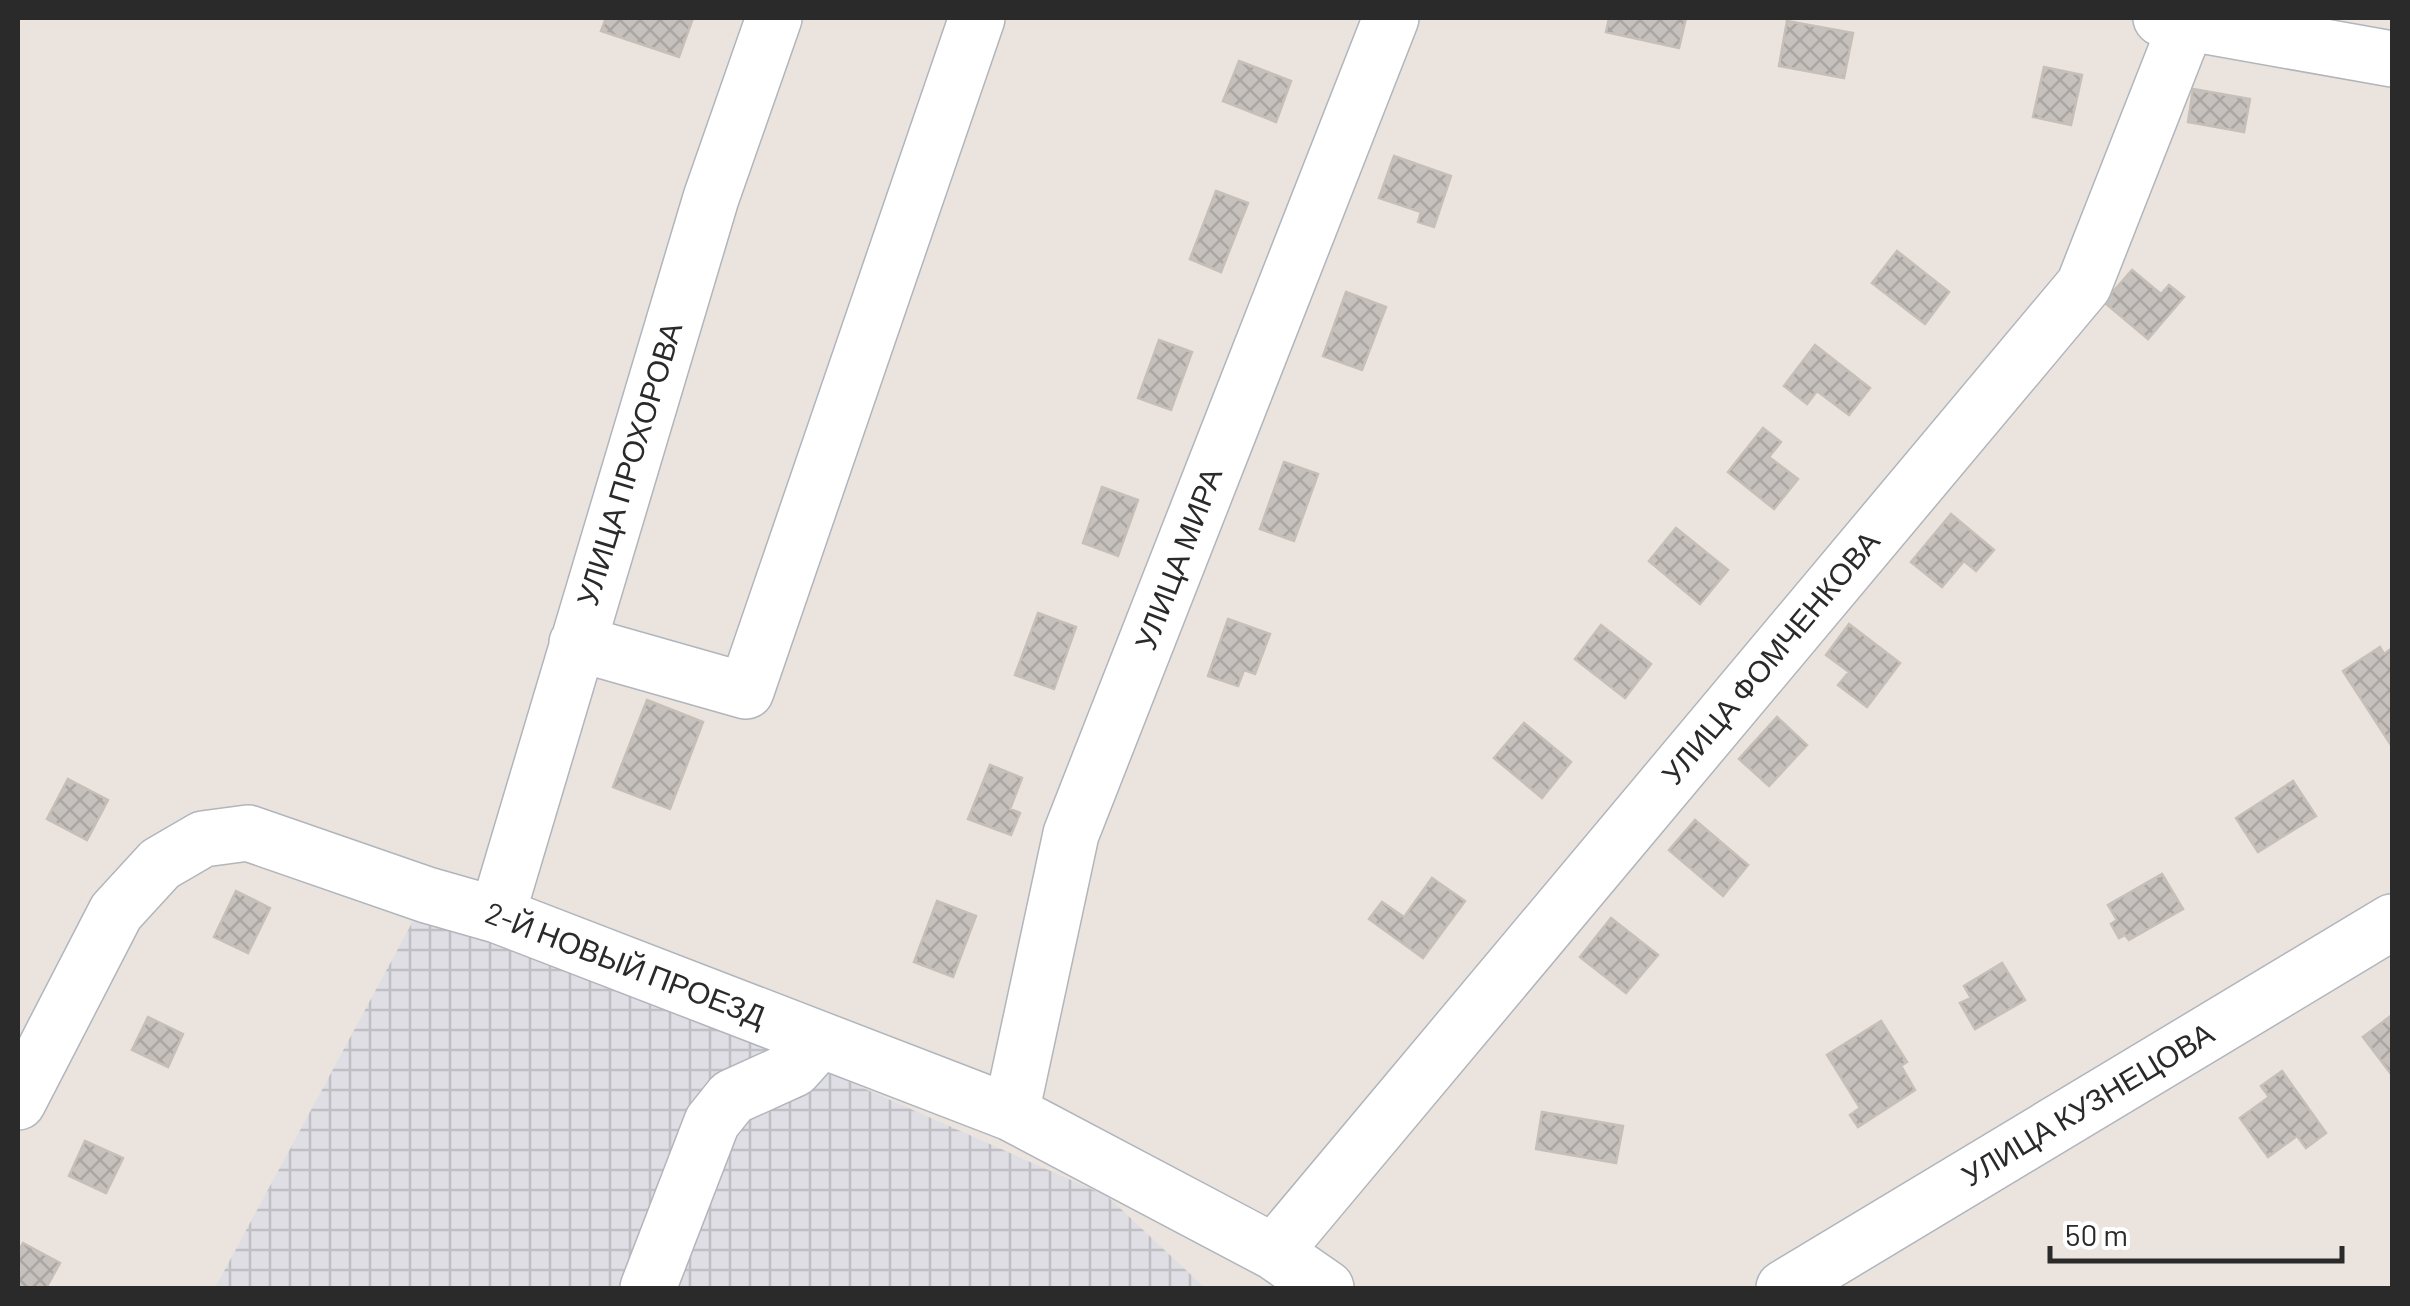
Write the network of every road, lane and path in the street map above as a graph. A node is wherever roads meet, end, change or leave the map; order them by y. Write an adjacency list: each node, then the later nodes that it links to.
1 (774, 18): 6 (street, УЛИЦА ПРОХОРОВА)
2 (977, 18): 6 (street)
3 (1391, 18): 11 (street, УЛИЦА МИРА)
4 (2179, 20): 5 (street); 12 (street, УЛИЦА ФОМЧЕНКОВА)
5 (2392, 58)
6 (576, 643): 7 (street, УЛИЦА ПРОХОРОВА)
7 (496, 915): 9 (street, 2-Й НОВЫЙ ПРОЕЗД); 10 (street, 2-Й НОВЫЙ ПРОЕЗД)
8 (2392, 922): 15 (street, УЛИЦА КУЗНЕЦОВА)
9 (820, 1040): 11 (street, 2-Й НОВЫЙ ПРОЕЗД); 13 (street)
10 (18, 1102)
11 (1011, 1113): 12 (street, 2-Й НОВЫЙ ПРОЕЗД)
12 (1274, 1252): 14 (street, 2-Й НОВЫЙ ПРОЕЗД)
13 (648, 1288)
14 (1326, 1288)
15 (1784, 1288)

